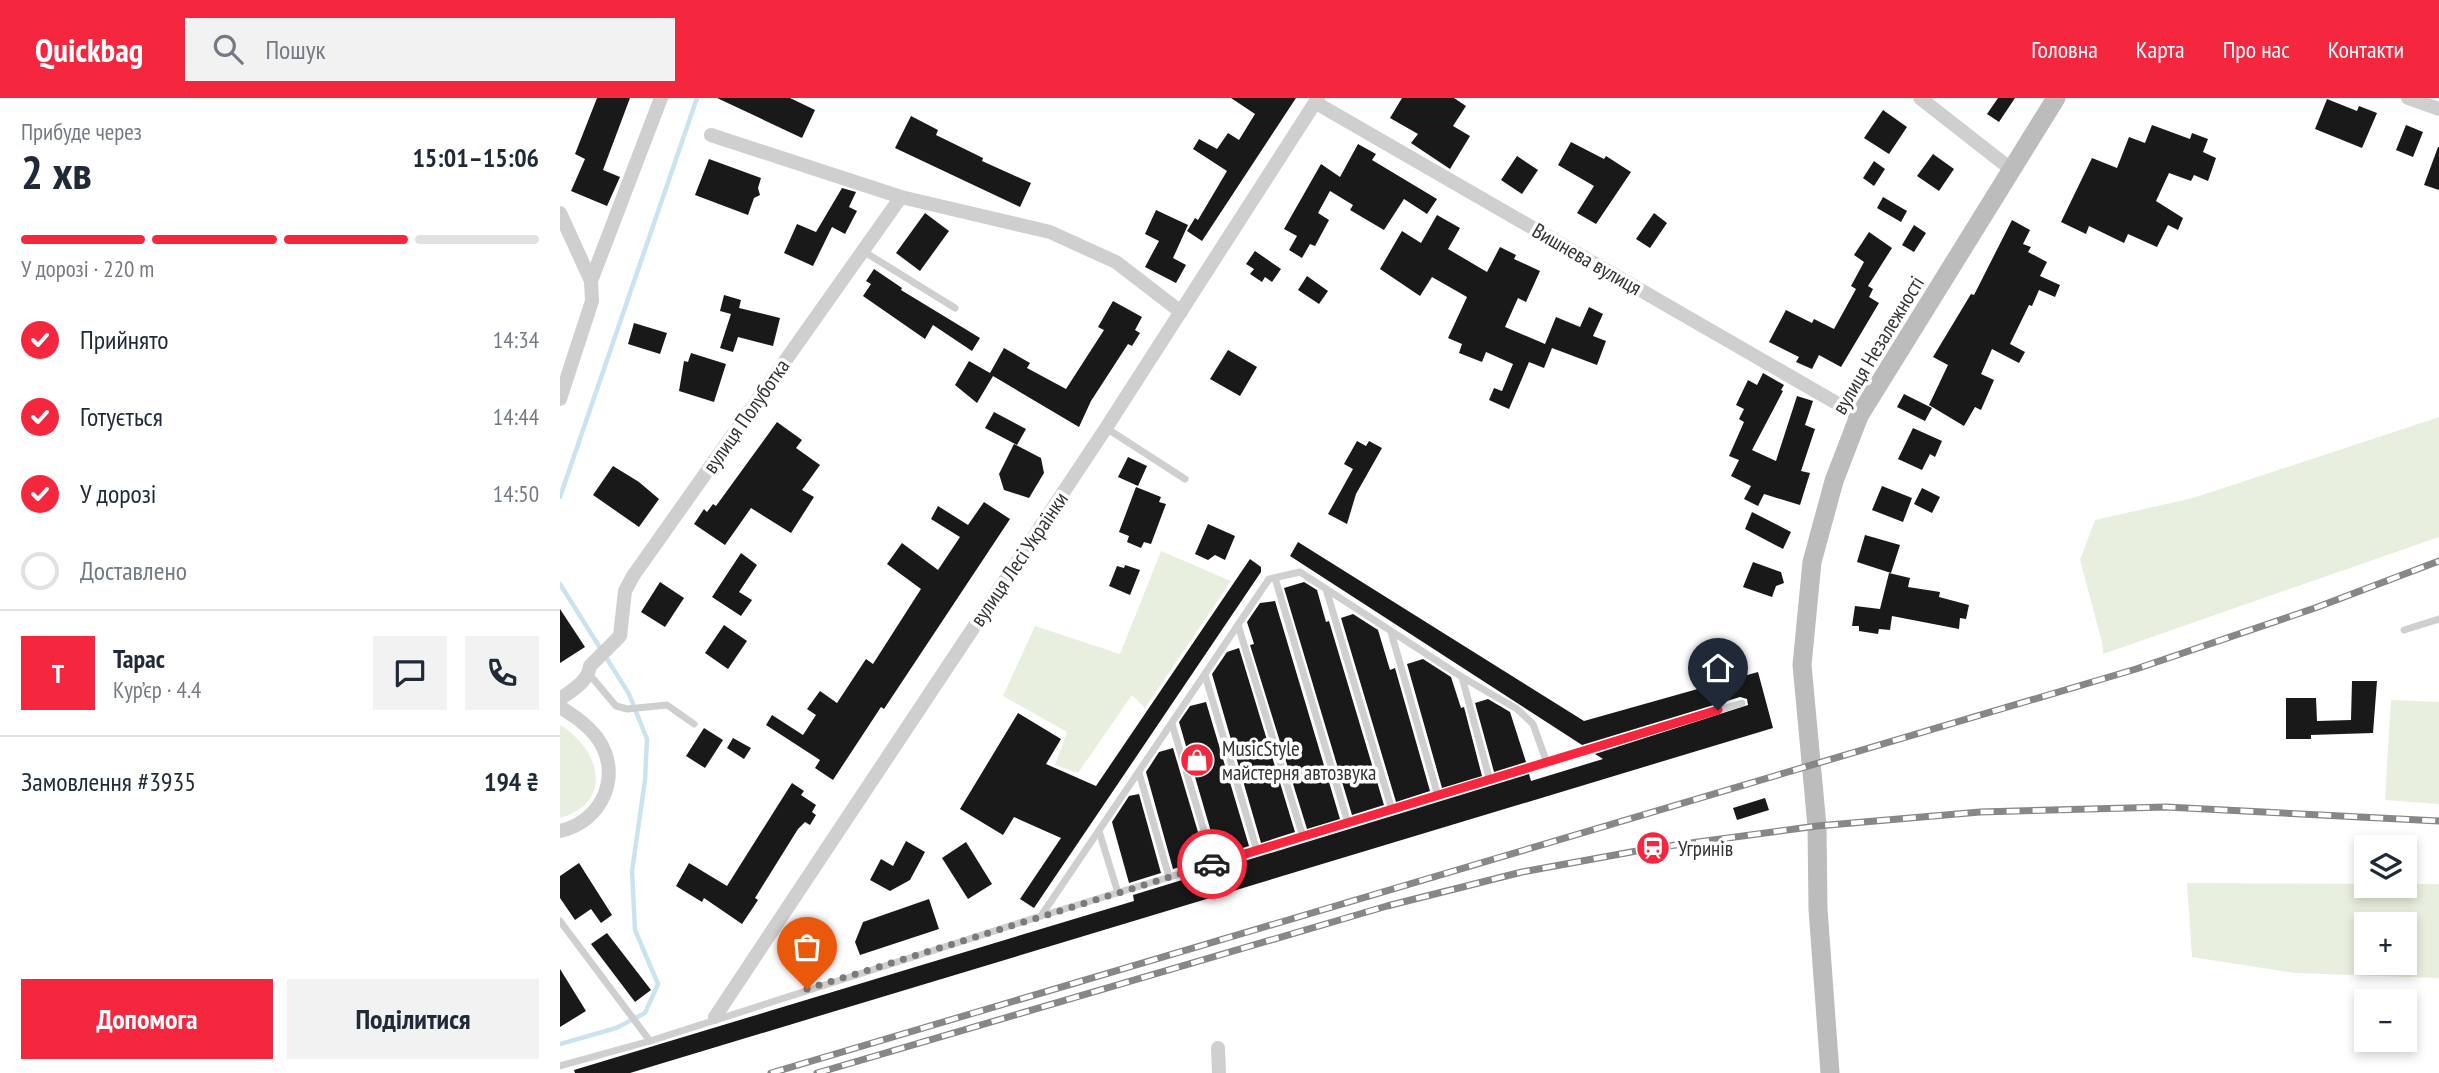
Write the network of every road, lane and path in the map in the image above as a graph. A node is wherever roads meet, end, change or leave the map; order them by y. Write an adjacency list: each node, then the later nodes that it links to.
1 (661, 98): 12 (street)
2 (1920, 98): 8 (street)
3 (2056, 98): 8 (street, вулиця Незалежності)
4 (2408, 98): 6 (street)
5 (1317, 100): 14 (street, вулиця Лесі Українки); 16 (street, Вишнева вулиця)
6 (2439, 109)
7 (711, 135): 9 (street)
8 (2012, 170): 16 (street, вулиця Незалежності)
9 (901, 197): 11 (street, вулиця Полуботка); 14 (street)
10 (560, 213): 12 (street)
11 (862, 251): 13 (lane); 25 (street, вулиця Полуботка)
12 (591, 281): 15 (street)
13 (955, 309)
14 (1181, 312): 17 (street, вулиця Лесі Українки)
15 (560, 399)
16 (1859, 416): 53 (street, вулиця Незалежності)
17 (1106, 428): 18 (lane); 48 (street, вулиця Лесі Українки)
18 (1185, 479)
19 (1275, 578): 20 (lane); 22 (lane); 38 (lane)
20 (1326, 589): 24 (lane); 37 (lane)
21 (2439, 619): 23 (lane)
22 (1238, 625): 26 (lane); 41 (lane)
23 (2403, 629)
24 (1391, 631): 27 (lane); 36 (lane)
25 (589, 674): 28 (street); 31 (lane)
26 (1205, 675): 32 (lane); 42 (lane)
27 (1462, 677): 33 (lane); 35 (lane)
28 (560, 699)
29 (1742, 703): 33 (lane)
30 (560, 707): 39 (street)
31 (694, 724)
32 (1172, 724): 34 (lane); 43 (lane)
33 (1546, 763): 35 (lane)
34 (1139, 773): 40 (lane); 44 (lane)
35 (1490, 780): 36 (lane)
36 (1438, 796): 37 (lane)
37 (1392, 810): 38 (lane)
38 (1348, 823): 41 (lane)
39 (560, 831)
40 (1099, 831): 45 (lane); 46 (lane)
41 (1303, 837): 42 (lane)
42 (1257, 851): 43 (lane)
43 (1214, 864): 44 (lane)
44 (1169, 877): 45 (lane)
45 (1118, 893): 46 (lane)
46 (1041, 916): 48 (lane)
47 (560, 921): 49 (lane)
48 (715, 1017): 49 (lane)
49 (650, 1041): 51 (lane)
50 (1218, 1048): 52 (street)
51 (560, 1066)
52 (1219, 1073)
53 (1830, 1073)

